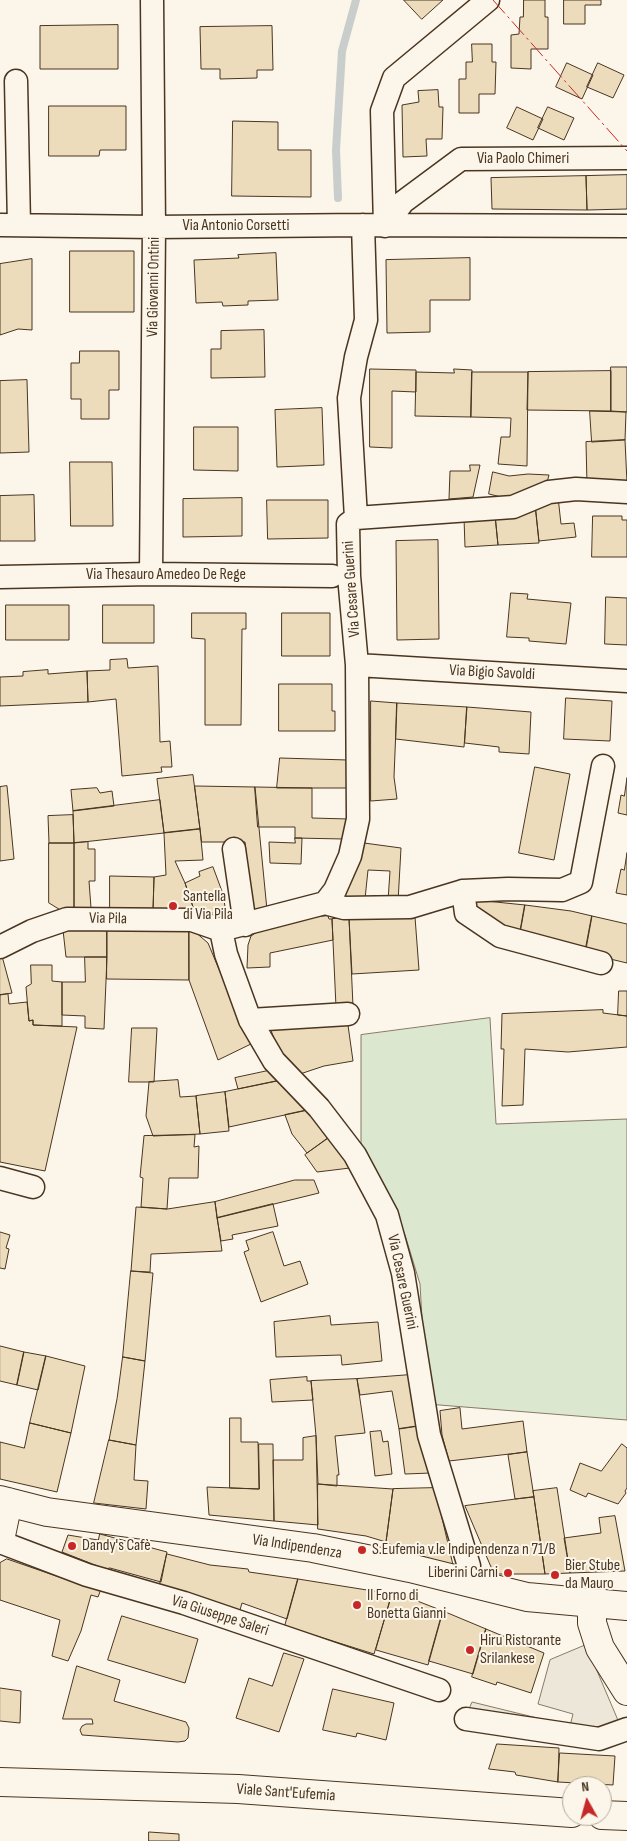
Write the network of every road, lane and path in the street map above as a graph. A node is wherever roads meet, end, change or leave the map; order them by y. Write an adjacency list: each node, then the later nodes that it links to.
1 (152, 0): 9 (street, Via Giovanni Ontini)
2 (488, 0): 7 (street)
3 (16, 81): 5 (street, Via Antonio Corsetti)
4 (627, 158): 7 (street, Via Paolo Chimeri)
5 (10, 225): 9 (street, Via Antonio Corsetti)
6 (363, 226): 7 (street, Via Antonio Corsetti); 9 (street, Via Antonio Corsetti); 11 (street)
7 (385, 226): 8 (street, Via Antonio Corsetti)
8 (627, 226)
9 (154, 227): 12 (street, Via Giovanni Ontini)
10 (627, 492): 11 (street, Via Cesare Guerini)
11 (356, 518): 15 (street, Via Cesare Guerini)
12 (151, 574): 13 (street, Via Thesauro Amedeo De Rege); 14 (street, Via Thesauro Amedeo De Rege)
13 (332, 576)
14 (0, 577)
15 (357, 665): 16 (street, Via Bigio Savoldi); 20 (street, Via Cesare Guerini)
16 (627, 681)
17 (603, 766): 19 (street)
18 (234, 849): 21 (street)
19 (463, 891): 20 (street); 24 (street)
20 (325, 903): 21 (street)
21 (245, 925): 22 (street)
22 (221, 930): 23 (street, Via Pila); 26 (street, Via Cesare Guerini)
23 (0, 948)
24 (601, 963)
25 (348, 1014): 26 (street)
26 (250, 1020): 31 (street, Via Cesare Guerini)
27 (0, 1178): 28 (street)
28 (33, 1187)
29 (4, 1501): 30 (street, Via Giuseppe Saleri); 31 (street, Via Indipendenza)
30 (0, 1541): 34 (street, Via Giuseppe Saleri)
31 (467, 1583): 32 (street, Via Indipendenza)
32 (592, 1604): 33 (street, Via Indipendenza); 35 (street)
33 (627, 1606)
34 (439, 1690)
35 (627, 1691)
36 (466, 1719): 37 (street)
37 (627, 1729)
38 (0, 1782): 39 (street, Viale Sant'Eufemia)
39 (562, 1812)
40 (612, 1815): 41 (street)
41 (627, 1816)

